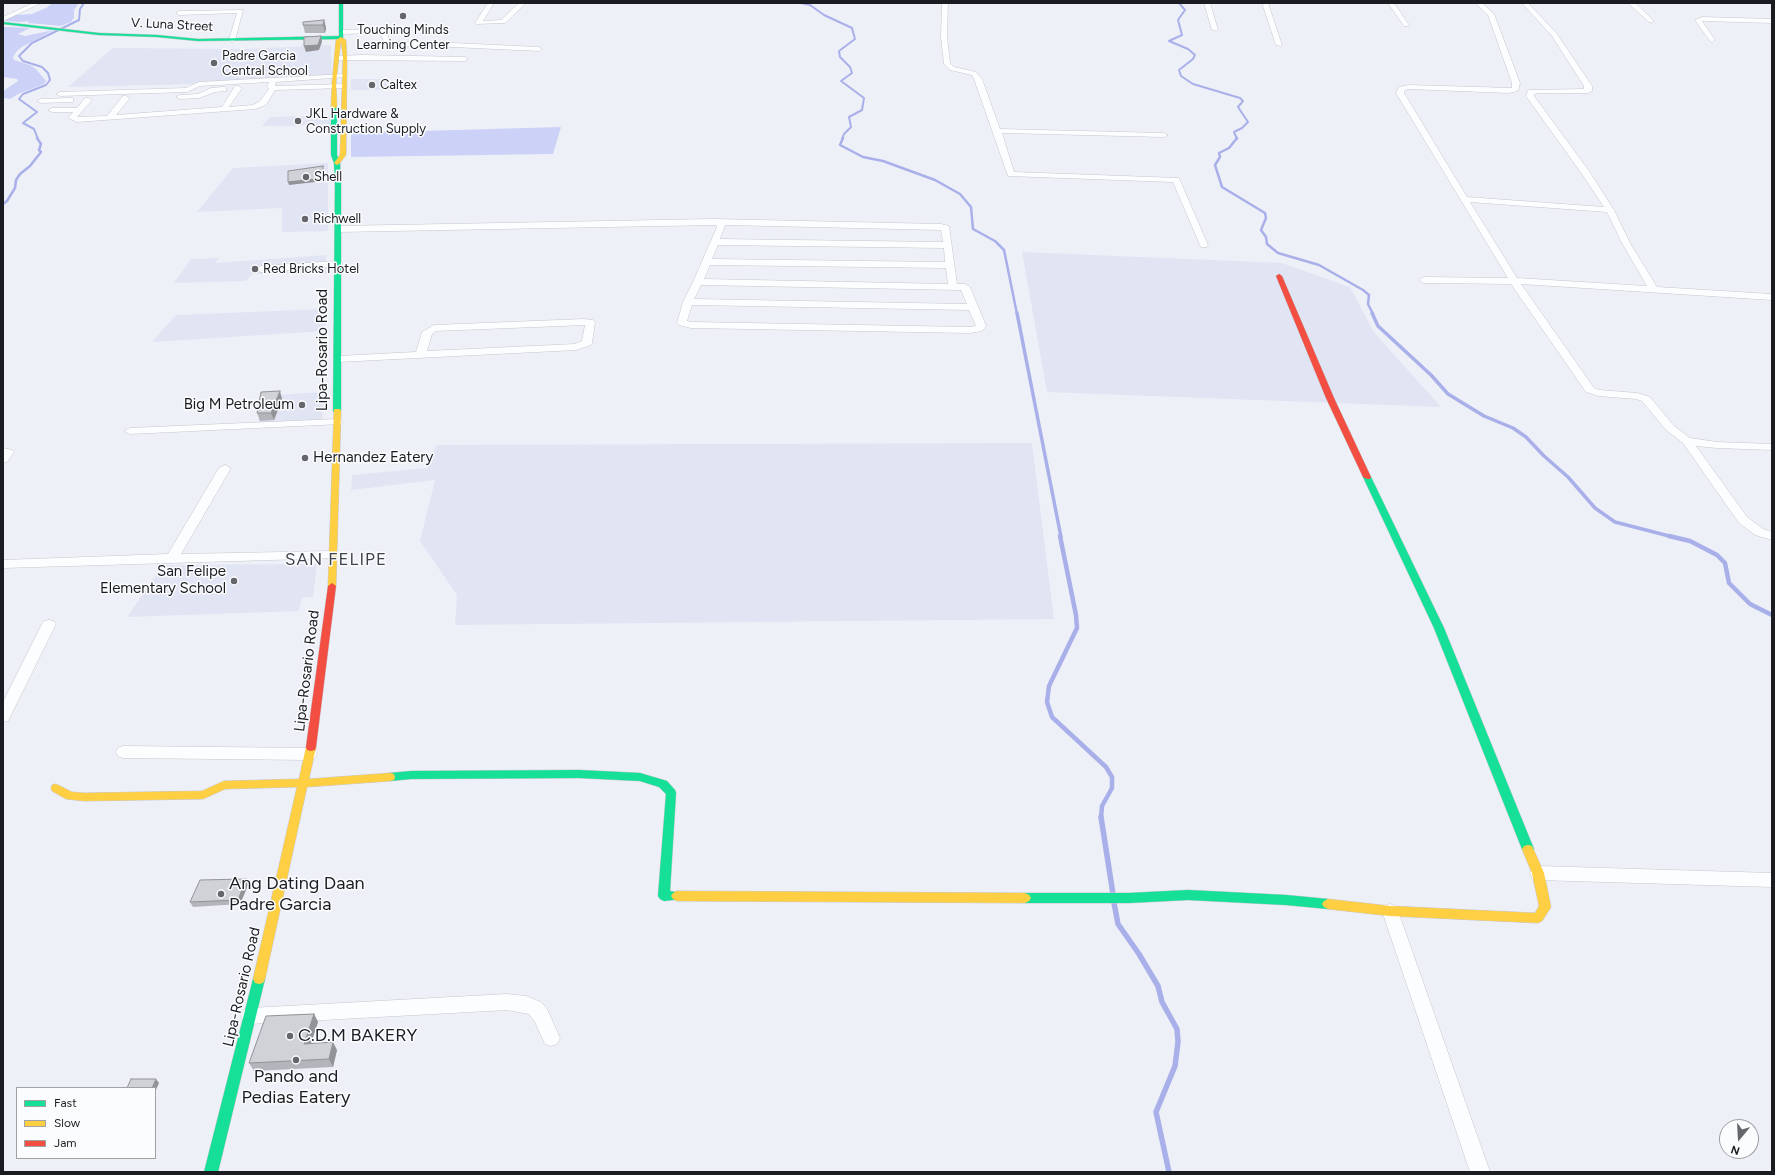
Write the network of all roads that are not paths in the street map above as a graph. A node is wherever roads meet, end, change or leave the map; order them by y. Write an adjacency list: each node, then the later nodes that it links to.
1 (37, 3): 13 (street)
2 (341, 3): 19 (street, Lipa-Rosario Road)
3 (491, 3): 4 (street)
4 (523, 3)
5 (945, 3): 40 (street)
6 (1207, 3): 18 (street)
7 (1265, 3): 22 (street)
8 (1391, 3): 17 (street)
9 (1478, 3): 42 (street)
10 (1525, 3): 43 (street)
11 (1631, 3): 14 (street)
12 (179, 13): 20 (street)
13 (3, 19)
14 (1650, 21)
15 (1772, 21): 21 (street)
16 (3, 23): 20 (street, V. Luna Street)
17 (1406, 26)
18 (1215, 30)
19 (341, 36): 20 (street, V. Luna Street); 23 (street); 24 (street, Lipa-Rosario Road)
20 (232, 40)
21 (1712, 40)
22 (1279, 45)
23 (539, 49)
24 (341, 58): 25 (street); 26 (street, Lipa-Rosario Road)
25 (465, 59)
26 (339, 77): 28 (street, Lipa-Rosario Road); 30 (street)
27 (272, 86): 28 (street); 29 (street); 35 (street)
28 (339, 86): 45 (street, Lipa-Rosario Road)
29 (238, 88): 31 (street); 35 (street)
30 (60, 94)
31 (199, 96): 32 (street); 38 (street)
32 (126, 98): 33 (street); 39 (street)
33 (88, 100): 34 (street); 37 (street)
34 (41, 101)
35 (224, 109): 38 (street)
36 (52, 110): 37 (street)
37 (79, 110): 39 (street)
38 (186, 111): 39 (street)
39 (110, 117)
40 (997, 131): 41 (street); 47 (street)
41 (1164, 135)
42 (1465, 199): 43 (street); 55 (street)
43 (1610, 210): 58 (street)
44 (720, 224): 45 (street); 46 (street); 48 (street)
45 (338, 229): 50 (street, Lipa-Rosario Road)
46 (714, 242): 48 (street); 49 (street)
47 (1204, 245)
48 (948, 246): 51 (street)
49 (706, 262): 51 (street); 56 (street)
50 (338, 264): 52 (street); 63 (street, Lipa-Rosario Road)
51 (949, 265): 57 (street)
52 (261, 269)
53 (1279, 276): 81 (street)
54 (1424, 280): 55 (street)
55 (1514, 281): 58 (street); 66 (street)
56 (698, 282): 57 (street); 60 (street)
57 (953, 286): 61 (street)
58 (1652, 288): 59 (street)
59 (1772, 297)
60 (688, 302): 61 (street); 61 (street)
61 (974, 307)
62 (421, 354): 62 (street); 63 (street)
63 (338, 359): 64 (street, Lipa-Rosario Road)
64 (336, 422): 65 (street); 72 (street, Lipa-Rosario Road)
65 (130, 431)
66 (1687, 441): 67 (street); 71 (street)
67 (1772, 447)
68 (3, 451): 69 (street)
69 (3, 460)
70 (225, 468): 73 (street)
71 (1772, 536)
72 (333, 555): 73 (street); 78 (street, Lipa-Rosario Road)
73 (172, 558): 74 (street)
74 (3, 564)
75 (49, 624): 76 (street)
76 (3, 717)
77 (123, 752): 78 (street)
78 (310, 754): 79 (street, Lipa-Rosario Road)
79 (304, 783): 80 (street); 83 (street); 84 (street, Lipa-Rosario Road)
80 (56, 788)
81 (1538, 872): 82 (street); 83 (street)
82 (1772, 880)
83 (1390, 911): 87 (street)
84 (250, 1016): 85 (street); 86 (street, Lipa-Rosario Road)
85 (551, 1038)
86 (211, 1172)
87 (1480, 1172)

